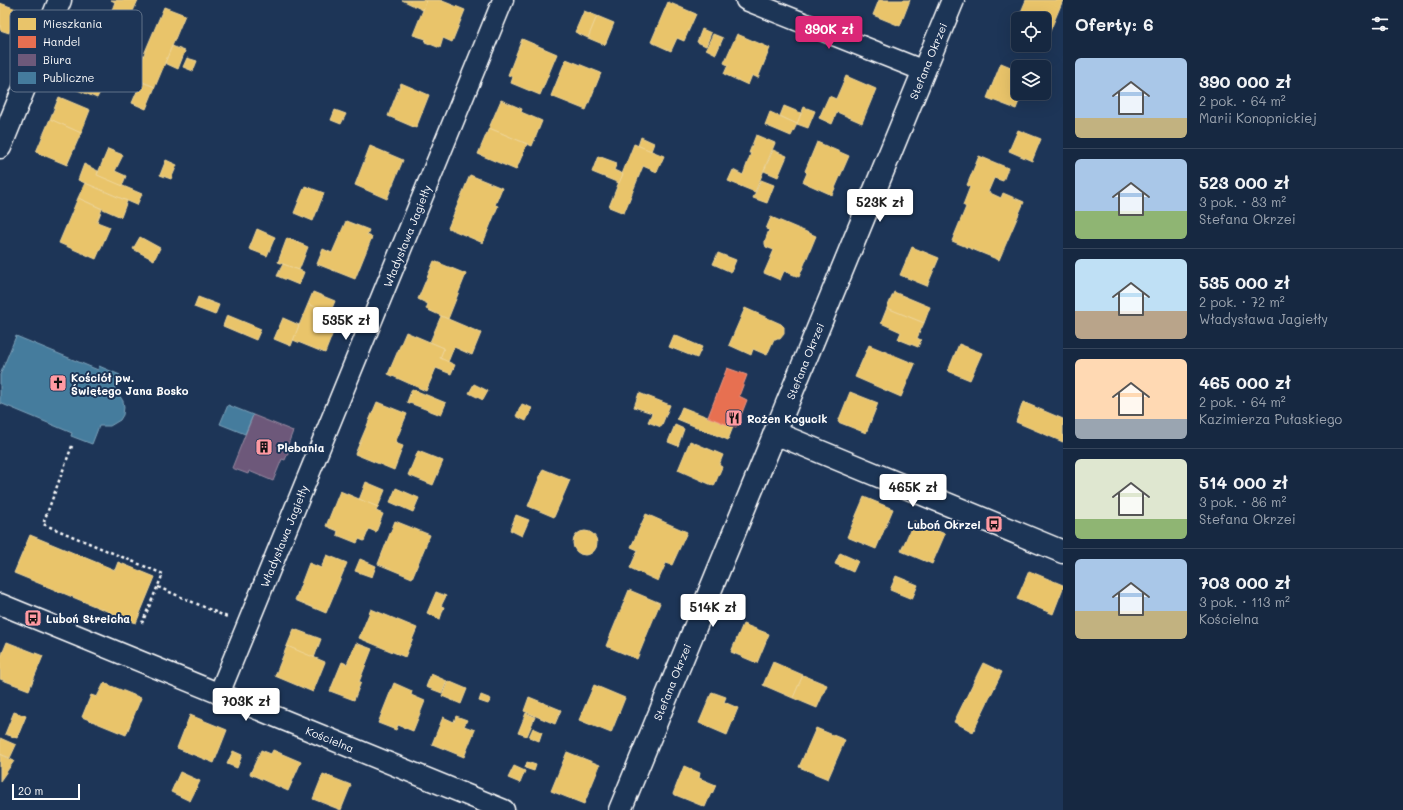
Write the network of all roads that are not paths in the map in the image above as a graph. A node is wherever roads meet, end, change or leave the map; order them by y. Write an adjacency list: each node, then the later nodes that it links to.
1 (60, 0): 5 (street)
2 (503, 0): 12 (street, Władysława Jagiełły)
3 (746, 0): 6 (street)
4 (953, 0): 6 (street, Stefana Okrzei)
5 (56, 10)
6 (924, 72): 9 (street, Stefana Okrzei)
7 (22, 92): 8 (street)
8 (0, 147)
9 (776, 433): 10 (street); 14 (street, Stefana Okrzei)
10 (1063, 552)
11 (0, 604): 12 (street, Kościelna)
12 (219, 694): 13 (street, Kościelna)
13 (504, 810)
14 (620, 810)

